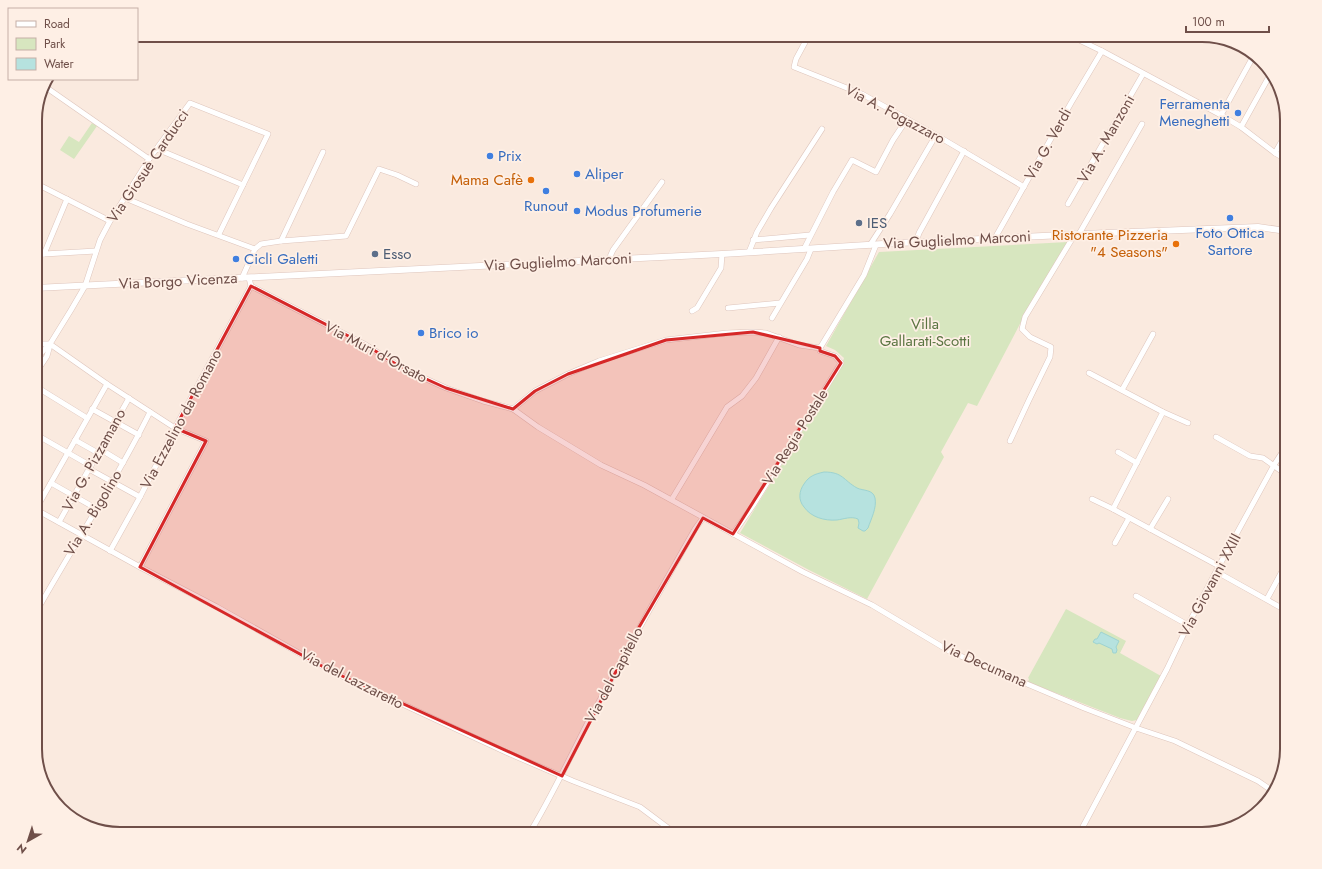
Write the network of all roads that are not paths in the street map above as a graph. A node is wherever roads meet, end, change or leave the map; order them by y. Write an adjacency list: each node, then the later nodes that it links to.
1 (805, 42): 9 (street, Via A. Fogazzaro)
2 (1083, 42): 3 (street)
3 (1102, 51): 5 (street); 25 (street, Via G. Verdi)
4 (1251, 60): 8 (street)
5 (1143, 74): 8 (street); 28 (street, Via A. Manzoni)
6 (1268, 79): 11 (street)
7 (48, 89): 20 (street)
8 (1221, 115): 11 (street)
9 (907, 119): 13 (street, Via A. Fogazzaro); 33 (street)
10 (1142, 124): 32 (street)
11 (1241, 127): 18 (street)
12 (822, 129): 35 (street)
13 (936, 135): 16 (street, Via A. Fogazzaro); 38 (street)
14 (1280, 144): 18 (street)
15 (157, 149): 20 (street, Via Giosuè Carducci); 23 (street); 23 (street, Via Giosuè Carducci)
16 (964, 151): 25 (street, Via A. Fogazzaro); 37 (street)
17 (323, 152): 36 (street)
18 (1275, 153): 19 (street)
19 (1280, 156)
20 (149, 160): 26 (street, Via Giosuè Carducci)
21 (662, 182): 45 (street)
22 (416, 184): 36 (street)
23 (243, 185): 31 (street)
24 (42, 186): 27 (street)
25 (1024, 187): 34 (street, Via G. Verdi)
26 (125, 198): 29 (street, Via Giosuè Carducci); 31 (street)
27 (67, 199): 29 (street); 43 (street)
28 (1068, 204)
29 (110, 221): 41 (street, Via Giosuè Carducci)
30 (1280, 229): 32 (street, Via Guglielmo Marconi)
31 (219, 234): 39 (street)
32 (1077, 234): 34 (street, Via Guglielmo Marconi); 79 (street)
33 (810, 235): 35 (street); 40 (street)
34 (995, 238): 37 (street, Via Guglielmo Marconi)
35 (753, 240): 42 (street)
36 (281, 241): 39 (street)
37 (916, 242): 38 (street, Via Guglielmo Marconi)
38 (873, 245): 40 (street, Via Guglielmo Marconi); 59 (street)
39 (255, 248): 47 (street)
40 (807, 249): 42 (street, Via Guglielmo Marconi); 51 (street)
41 (96, 251): 43 (street); 48 (street, Via Giosuè Carducci)
42 (749, 252): 44 (street, Via Guglielmo Marconi)
43 (44, 254)
44 (722, 254): 45 (street, Via Guglielmo Marconi); 53 (street)
45 (609, 259): 46 (street, Via Guglielmo Marconi)
46 (394, 271): 47 (street, Via Borgo Vicenza)
47 (246, 278): 48 (street, Via Borgo Vicenza); 49 (street)
48 (84, 286): 50 (street, Via Borgo Vicenza); 58 (street, Via Giosuè Carducci)
49 (252, 286): 68 (street, Via Muri d'Orsato); 74 (street, Via Ezzelino da Romano)
50 (42, 288)
51 (780, 303): 52 (street); 54 (street)
52 (728, 308)
53 (692, 311)
54 (772, 318)
55 (1153, 334): 65 (street)
56 (778, 337): 59 (street, Via Regia Postale); 68 (street, Via Regia Postale); 94 (street)
57 (42, 344): 58 (street)
58 (50, 344): 60 (street); 61 (street); 63 (street)
59 (820, 348): 105 (street, Via Regia Postale)
60 (42, 352)
61 (42, 364)
62 (1089, 373): 65 (street)
63 (107, 384): 66 (street); 67 (street)
64 (42, 390): 71 (street)
65 (1122, 390): 70 (street)
66 (129, 398): 69 (street); 72 (street, Via G. Pizzamano)
67 (92, 409): 71 (street); 72 (street)
68 (513, 409): 94 (street, Via Decumana)
69 (150, 412): 74 (street); 75 (street, Via A. Bigolino)
70 (1163, 412): 73 (street); 85 (street)
71 (87, 418): 78 (street)
72 (115, 422): 75 (street); 80 (street, Via G. Pizzamano)
73 (1188, 423)
74 (175, 428): 92 (street, Via Ezzelino da Romano); 108 (street)
75 (139, 435): 84 (street, Via A. Bigolino)
76 (42, 438): 81 (street)
77 (1216, 438): 86 (street)
78 (75, 440): 80 (street); 81 (street)
79 (1010, 441)
80 (99, 451): 84 (street); 87 (street, Via G. Pizzamano)
81 (67, 452): 87 (street); 90 (street)
82 (1118, 452): 85 (street)
83 (1280, 456): 86 (street, Via Giovanni XXIII)
84 (123, 463): 89 (street, Via A. Bigolino)
85 (1137, 463): 98 (street)
86 (1274, 465): 88 (street); 109 (street, Via Giovanni XXIII)
87 (90, 467): 89 (street); 91 (street, Via G. Pizzamano)
88 (1280, 470)
89 (112, 482): 92 (street); 97 (street, Via A. Bigolino)
90 (51, 483): 91 (street); 93 (street)
91 (74, 496): 97 (street); 102 (street, Via G. Pizzamano)
92 (140, 497): 107 (street, Via Ezzelino da Romano)
93 (42, 499)
94 (672, 499): 100 (street, Via Decumana)
95 (1092, 499): 98 (street)
96 (1168, 499): 103 (street)
97 (97, 509): 104 (street, Via A. Bigolino)
98 (1113, 509): 101 (street)
99 (42, 512): 102 (street, Via del Lazzaretto)
100 (703, 518): 105 (street, Via Decumana); 117 (street, Via del Capitello)
101 (1129, 518): 103 (street); 106 (street)
102 (59, 522): 104 (street, Via del Lazzaretto)
103 (1148, 528): 109 (street)
104 (82, 534): 107 (street, Via del Lazzaretto); 113 (street, Via A. Bigolino)
105 (733, 534): 116 (street, Via Decumana)
106 (1115, 543)
107 (110, 551): 108 (street, Via del Lazzaretto)
108 (140, 567): 117 (street, Via del Lazzaretto)
109 (1218, 569): 112 (street); 115 (street, Via Giovanni XXIII)
110 (1280, 574): 112 (street)
111 (1136, 596): 115 (street)
112 (1266, 599): 114 (street)
113 (42, 601)
114 (1280, 607)
115 (1188, 625): 116 (street, Via Giovanni XXIII)
116 (1136, 728): 118 (street, Via Decumana); 121 (street, Via Giovanni XXIII)
117 (562, 776): 119 (street, Via del Capitello); 120 (street, Via del Lazzaretto)
118 (1269, 789)
119 (533, 827)
120 (667, 827)
121 (1083, 827)

